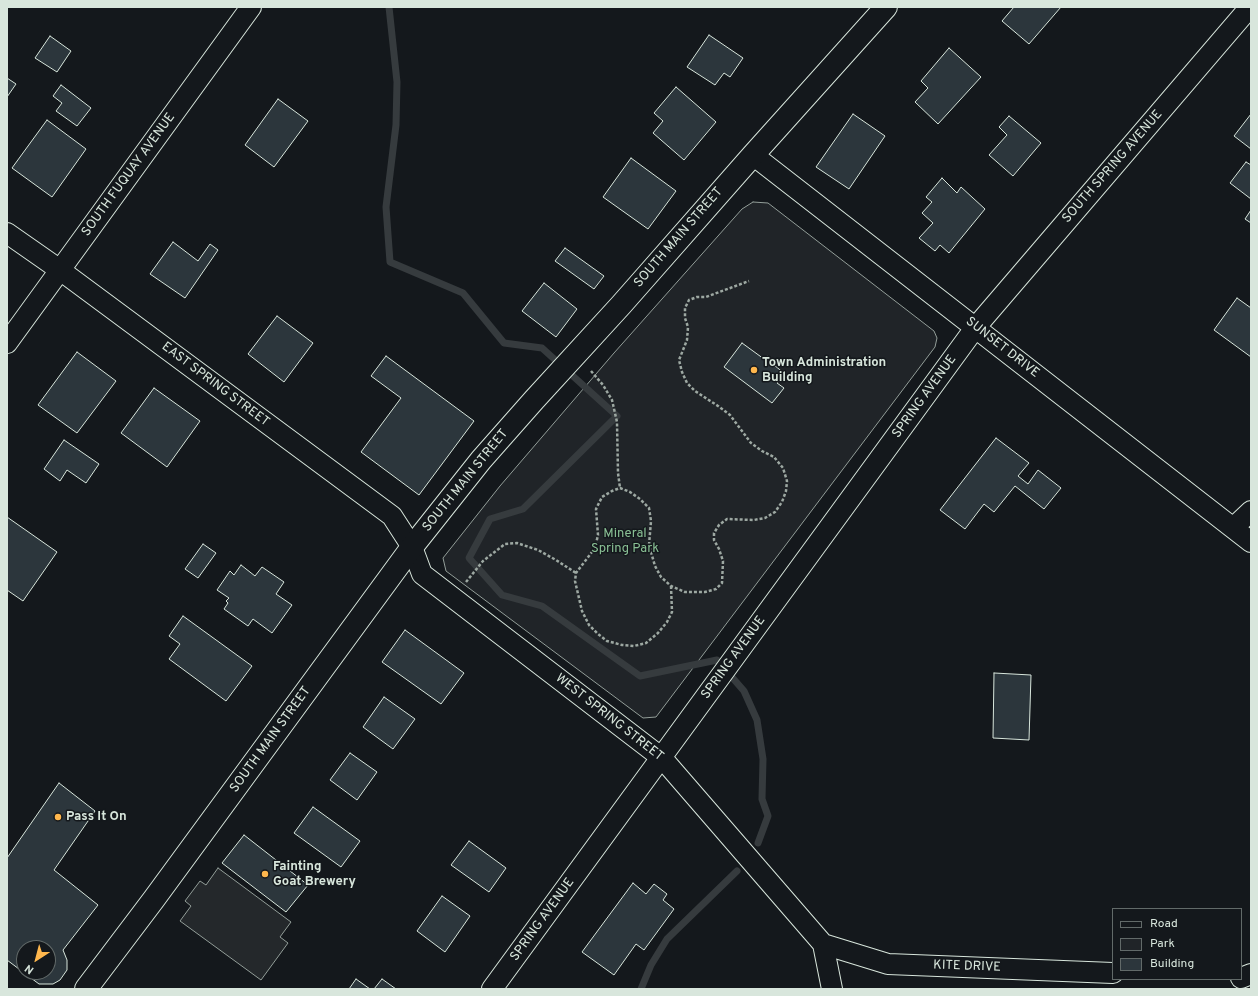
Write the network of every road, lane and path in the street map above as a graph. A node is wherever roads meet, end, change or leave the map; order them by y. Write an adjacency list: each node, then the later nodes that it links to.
1 (251, 7): 6 (street, SOUTH FUQUAY AVENUE)
2 (886, 7): 4 (main road, SOUTH MAIN STREET)
3 (1250, 7): 8 (street, SOUTH SPRING AVENUE)
4 (753, 155): 8 (street, SUNSET DRIVE); 10 (main road, SOUTH MAIN STREET)
5 (7, 233): 6 (street, EAST SPRING STREET)
6 (60, 270): 9 (street, SOUTH FUQUAY AVENUE); 15 (street, EAST SPRING STREET)
7 (749, 281): 17 (path)
8 (975, 328): 13 (street, SUNSET DRIVE); 19 (street, SPRING AVENUE)
9 (7, 343)
10 (574, 356): 11 (path); 15 (main road, SOUTH MAIN STREET)
11 (620, 488): 16 (path); 17 (path)
12 (1251, 511): 13 (street)
13 (1233, 528): 14 (street, SUNSET DRIVE)
14 (1251, 542)
15 (412, 547): 18 (street, WEST SPRING STREET); 22 (main road, SOUTH MAIN STREET)
16 (576, 573): 17 (path); 18 (path)
17 (671, 586)
18 (454, 598): 19 (street, WEST SPRING STREET)
19 (662, 758): 20 (street, WEST SPRING STREET); 23 (street, SPRING AVENUE)
20 (823, 944): 21 (street, KITE DRIVE); 24 (street)
21 (1112, 974)
22 (86, 989)
23 (492, 989)
24 (832, 989)

